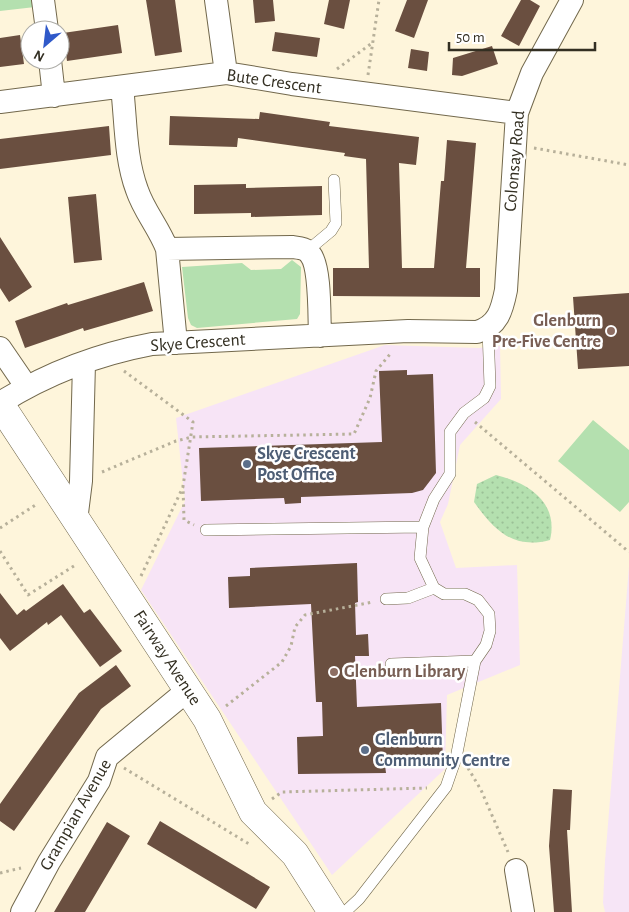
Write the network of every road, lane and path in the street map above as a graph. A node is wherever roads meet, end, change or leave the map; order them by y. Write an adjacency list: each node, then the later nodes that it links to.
1 (43, 0): 5 (street)
2 (216, 0): 8 (street)
3 (379, 0): 6 (path)
4 (572, 0): 14 (street, Colonsay Road)
5 (46, 20)
6 (372, 43): 10 (path); 11 (path)
7 (51, 70): 12 (street)
8 (226, 73): 9 (street, Bute Crescent); 10 (street, Bute Crescent)
9 (122, 87): 12 (street, Bute Crescent); 18 (street)
10 (313, 87): 11 (street, Bute Crescent)
11 (365, 93): 14 (street, Bute Crescent)
12 (54, 96): 13 (street, Bute Crescent)
13 (0, 102)
14 (518, 112): 15 (street, Colonsay Road)
15 (514, 145): 16 (path); 20 (street, Colonsay Road)
16 (629, 165)
17 (334, 180): 19 (lane)
18 (167, 249): 19 (street); 23 (street)
19 (307, 251): 22 (street)
20 (488, 329): 21 (street, Skye Crescent); 28 (lane)
21 (408, 331): 22 (street, Skye Crescent); 29 (path)
22 (320, 336): 23 (street, Skye Crescent)
23 (176, 343): 25 (street, Skye Crescent)
24 (0, 348): 26 (street)
25 (93, 360): 26 (street, Skye Crescent); 29 (path); 30 (street)
26 (26, 386): 27 (street, Skye Crescent)
27 (0, 403): 30 (street, Fairway Avenue)
28 (464, 413): 32 (lane); 37 (path)
29 (192, 437): 30 (path); 31 (path)
30 (69, 486): 33 (path); 36 (street, Fairway Avenue)
31 (183, 486): 34 (path); 40 (path)
32 (423, 527): 34 (lane); 38 (lane)
33 (0, 528)
34 (206, 530)
35 (0, 551): 36 (path)
36 (96, 551): 40 (street, Fairway Avenue)
37 (629, 552)
38 (434, 588): 39 (lane); 41 (lane)
39 (386, 599): 44 (path)
40 (129, 601): 43 (street, Fairway Avenue)
41 (475, 661): 42 (lane); 46 (lane)
42 (391, 664)
43 (188, 690): 44 (street, Fairway Avenue); 45 (street, Grampian Avenue)
44 (207, 719): 48 (street, Fairway Avenue)
45 (107, 757): 49 (path); 51 (street, Grampian Avenue)
46 (456, 758): 47 (lane); 50 (path)
47 (446, 787): 48 (path); 53 (lane)
48 (253, 812): 52 (street, Fairway Avenue)
49 (255, 847)
50 (516, 870): 54 (street)
51 (22, 912)
52 (332, 912)
53 (345, 912)
54 (523, 912)

